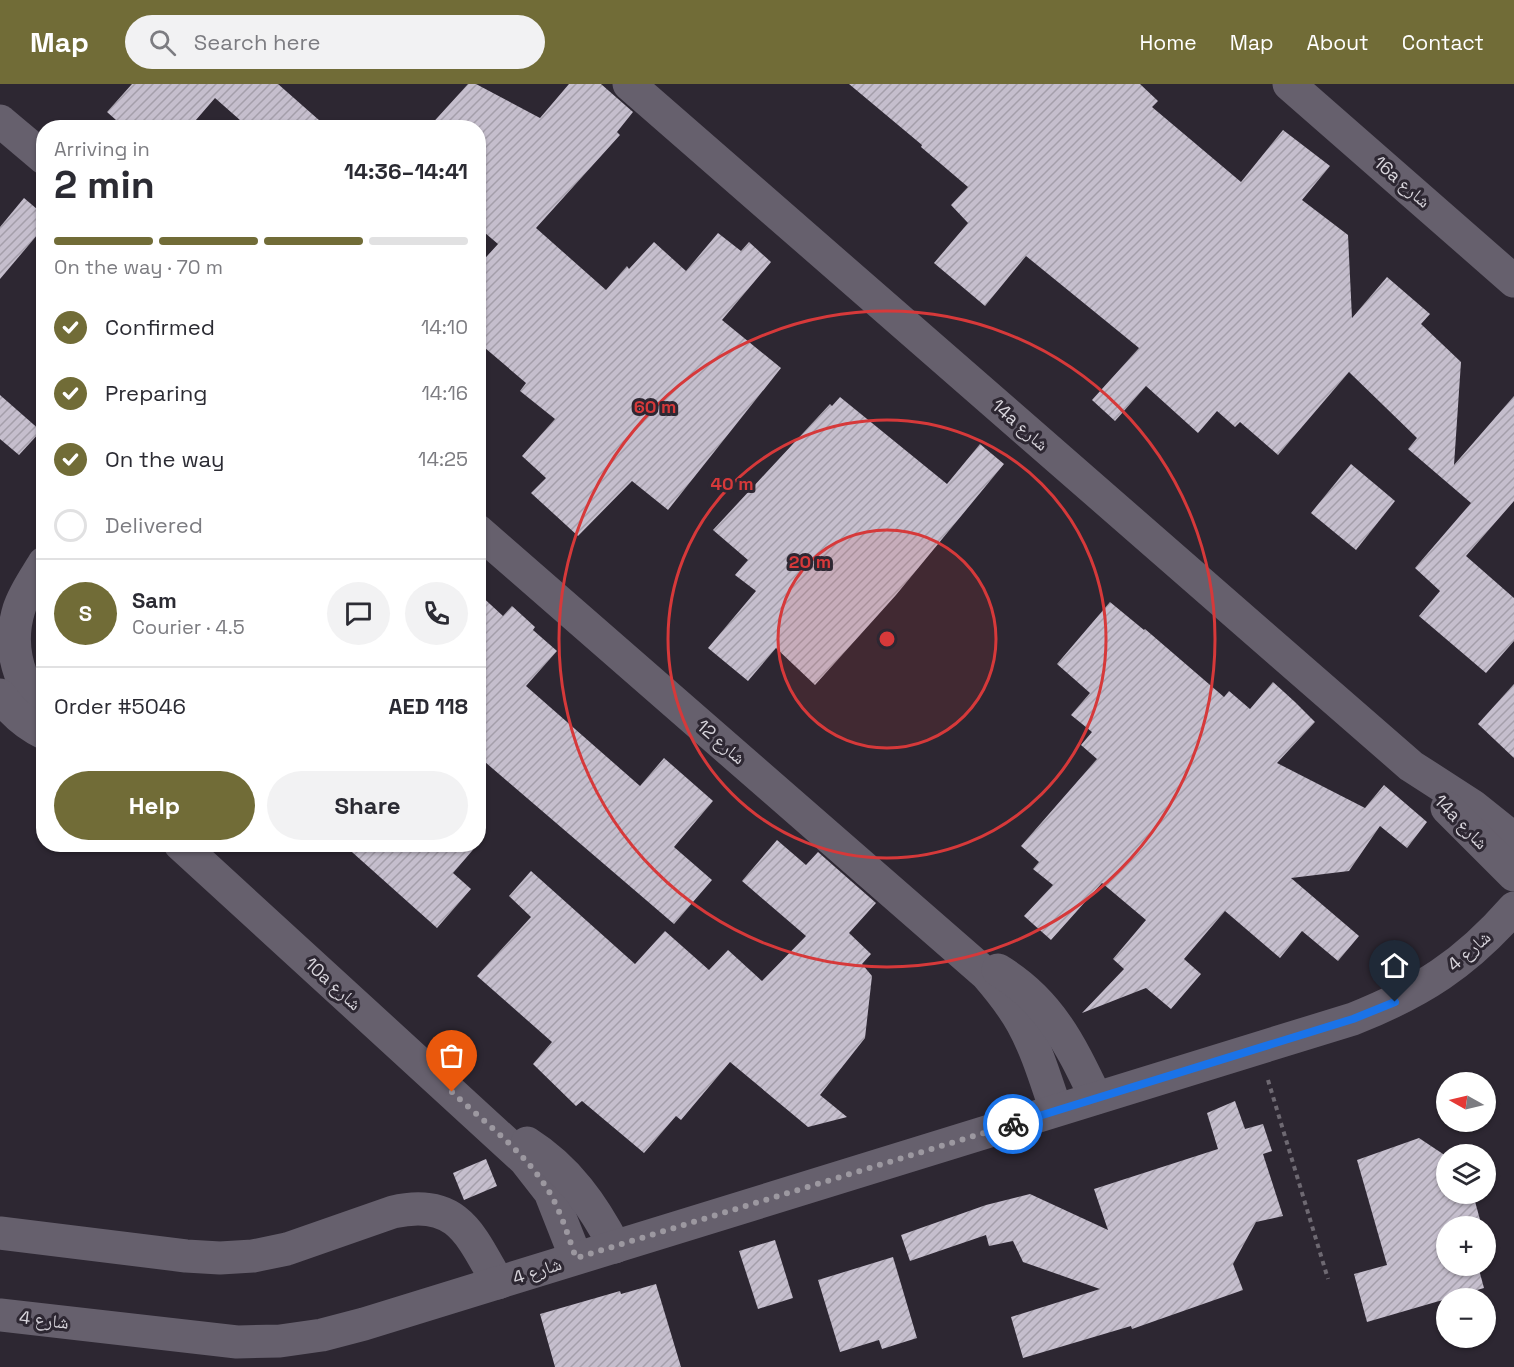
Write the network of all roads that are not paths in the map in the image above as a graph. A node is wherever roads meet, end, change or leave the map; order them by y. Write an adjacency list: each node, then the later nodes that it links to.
1 (629, 84): 13 (street, 14a شارع)
2 (1289, 84): 5 (street, 16a شارع)
3 (0, 121): 4 (street)
4 (36, 151)
5 (1514, 281)
6 (486, 538): 18 (street, شارع 12)
7 (36, 563): 9 (street)
8 (36, 578): 11 (street)
9 (0, 597)
10 (0, 695): 12 (street)
11 (36, 704)
12 (36, 729)
13 (1411, 766): 14 (street, 14a شارع); 16 (street, 14a شارع)
14 (1514, 839)
15 (189, 852): 21 (street, 10a شارع)
16 (1514, 875)
17 (1514, 909): 19 (street, شارع 4)
18 (964, 953): 19 (street, شارع 12); 20 (street, شارع 12)
19 (1096, 1098): 20 (street, شارع 4)
20 (1056, 1110): 23 (street, شارع 4)
21 (485, 1123): 23 (street, 10a شارع); 24 (street, 10a شارع)
22 (0, 1233): 25 (street)
23 (615, 1247): 24 (street, شارع 4)
24 (576, 1258): 25 (street, شارع 4)
25 (498, 1283): 26 (street, شارع 4)
26 (0, 1315)

